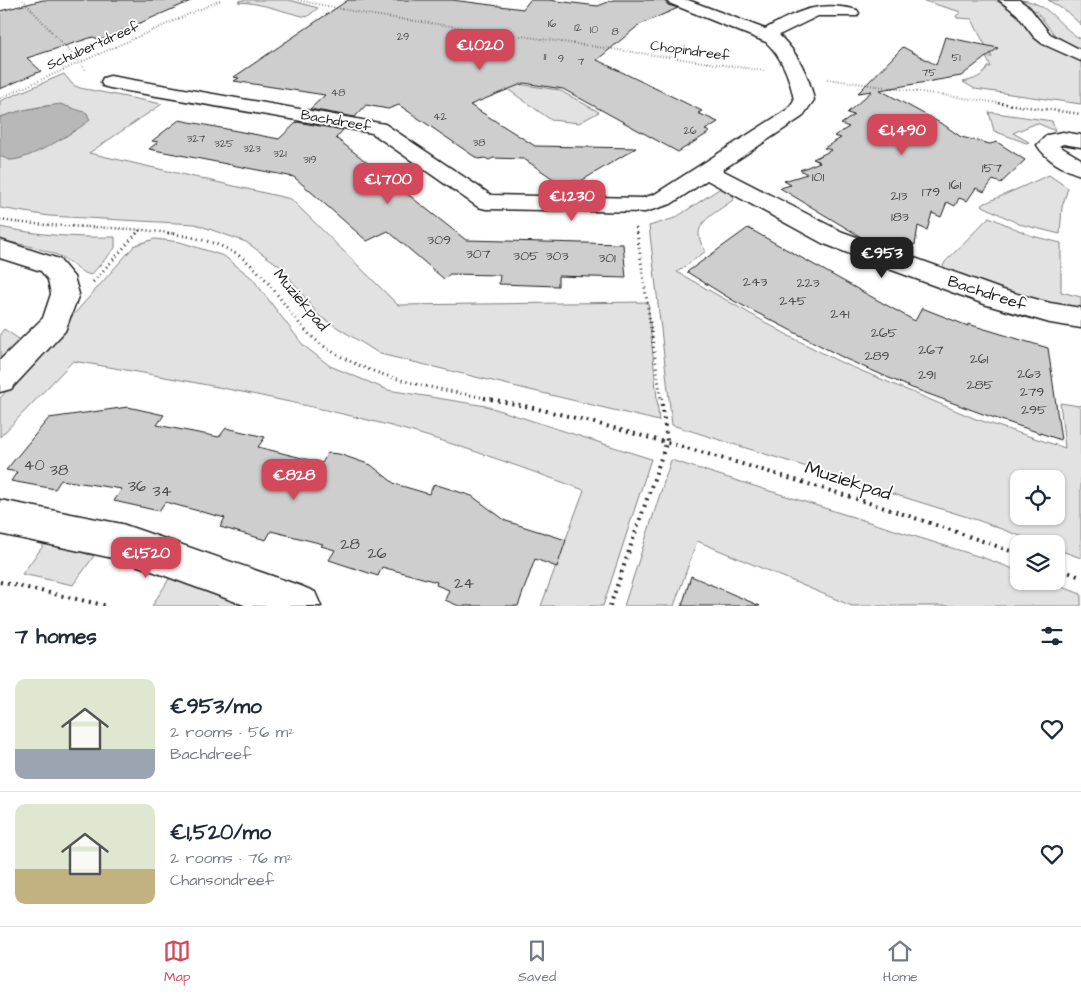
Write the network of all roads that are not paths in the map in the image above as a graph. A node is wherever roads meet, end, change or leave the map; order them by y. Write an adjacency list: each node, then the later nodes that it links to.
1 (674, 0): 4 (street, Bachdreef)
2 (1007, 0): 5 (street)
3 (851, 13): 4 (street)
4 (766, 35): 8 (street, Bachdreef)
5 (1081, 56)
6 (110, 82): 11 (street, Bachdreef)
7 (754, 114): 8 (street)
8 (777, 124): 11 (street, Bachdreef)
9 (1081, 141): 10 (street)
10 (1081, 168)
11 (706, 170): 13 (street, Bachdreef)
12 (0, 250): 14 (street)
13 (1081, 318)
14 (0, 380)
15 (0, 517): 16 (street)
16 (301, 606)

